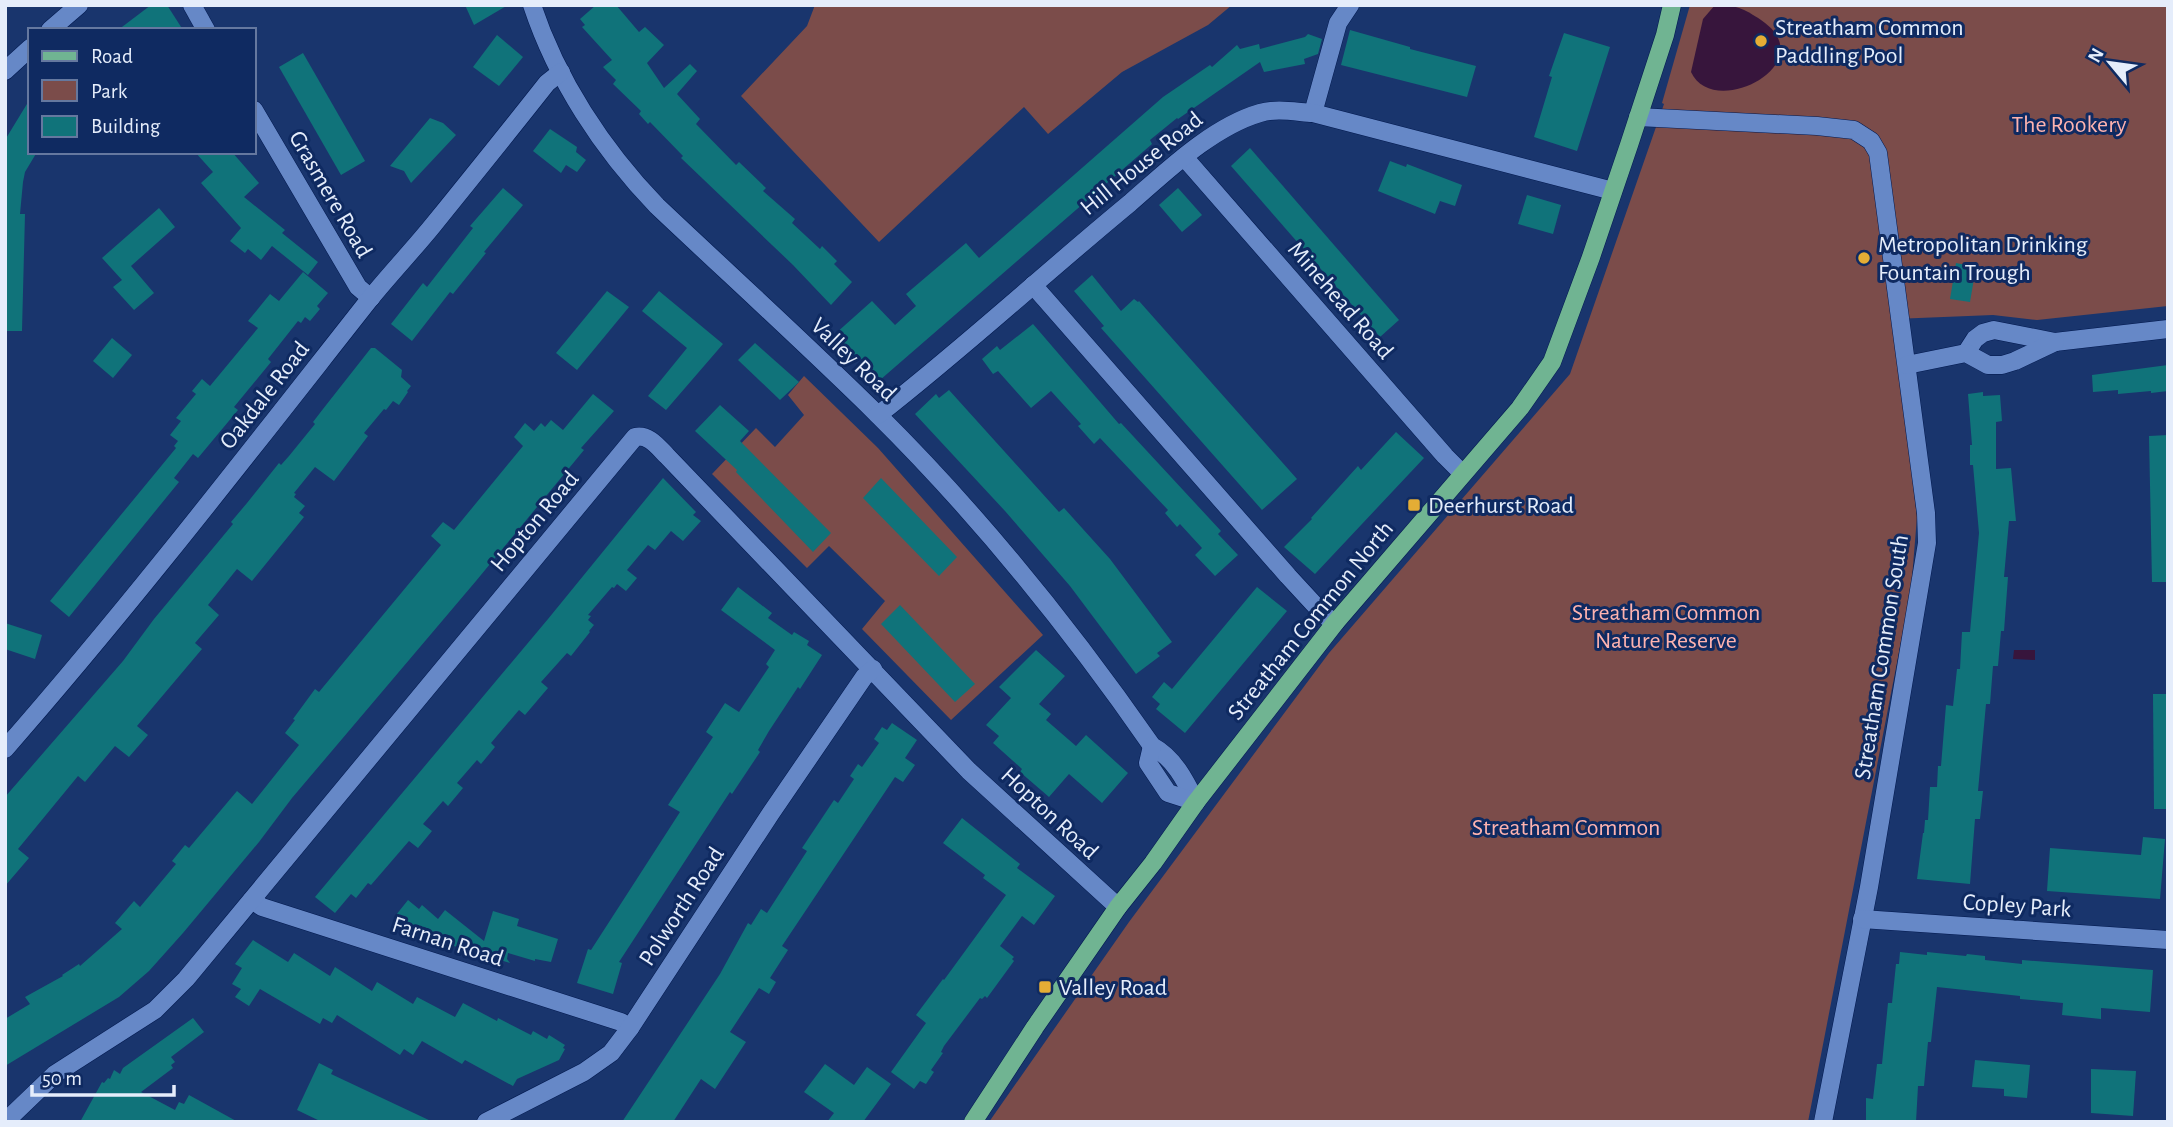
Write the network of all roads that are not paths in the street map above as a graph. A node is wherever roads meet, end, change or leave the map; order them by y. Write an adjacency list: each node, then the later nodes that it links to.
1 (79, 5): 6 (street)
2 (192, 5): 7 (street)
3 (532, 5): 10 (street, Valley Road)
4 (1350, 5): 12 (street)
5 (1672, 5): 13 (main road, Streatham Common North)
6 (52, 28)
7 (205, 28)
8 (28, 50): 9 (street)
9 (5, 71)
10 (561, 72): 17 (street, Oakdale Road); 22 (street, Valley Road)
11 (256, 113): 17 (street, Grasmere Road)
12 (1313, 113): 14 (street, Hill House Road); 15 (street, Hill House Road)
13 (1638, 117): 15 (main road, Streatham Common North); 21 (street, Streatham Common South)
14 (1184, 157): 16 (street, Hill House Road); 23 (street, Minehead Road)
15 (1614, 191): 23 (main road, Streatham Common North)
16 (1032, 285): 22 (street, Hill House Road); 24 (street)
17 (371, 298): 26 (street, Oakdale Road)
18 (2168, 329): 19 (street)
19 (2055, 342): 20 (street); 20 (street)
20 (1966, 353): 21 (street)
21 (1907, 365): 30 (street, Streatham Common South)
22 (878, 415): 27 (street, Valley Road)
23 (1462, 473): 24 (main road, Streatham Common North)
24 (1335, 624): 27 (main road, Streatham Common North)
25 (873, 669): 28 (street, Hopton Road); 29 (street, Hopton Road); 32 (street, Polworth Road)
26 (5, 750)
27 (1195, 802): 29 (main road, Streatham Common North)
28 (252, 900): 32 (street, Farnan Road); 33 (street, Hopton Road)
29 (1118, 907): 35 (main road, Streatham Common North)
30 (1862, 919): 31 (street, Copley Park); 36 (street, Streatham Common South)
31 (2168, 940)
32 (630, 1028): 34 (street, Polworth Road)
33 (5, 1122)
34 (486, 1122)
35 (973, 1122)
36 (1822, 1122)

